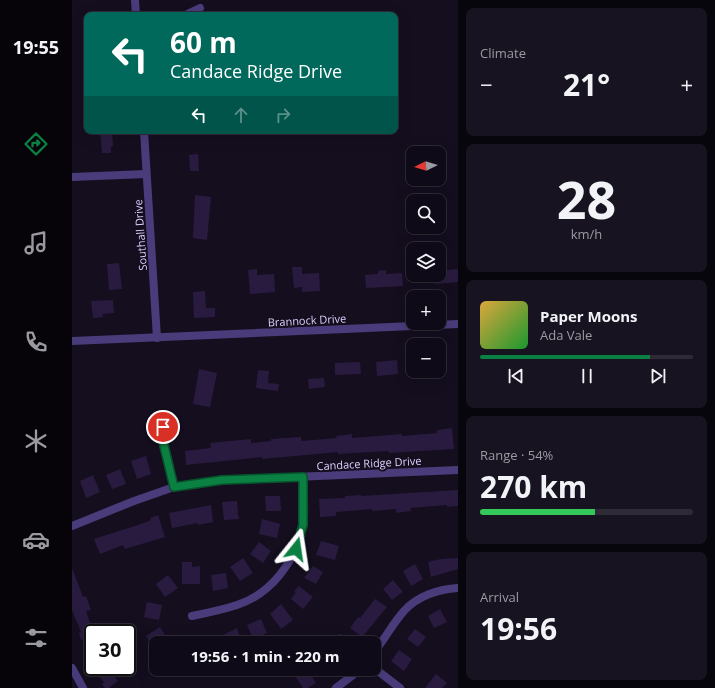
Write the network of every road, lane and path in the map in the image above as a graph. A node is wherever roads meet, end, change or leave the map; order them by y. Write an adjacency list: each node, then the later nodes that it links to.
1 (135, 0): 3 (street)
2 (200, 8): 4 (street)
3 (136, 12)
4 (191, 12)
5 (144, 134): 6 (street, Southall Drive)
6 (146, 174): 7 (street); 9 (street, Southall Drive)
7 (72, 177)
8 (458, 324): 9 (street, Brannock Drive)
9 (157, 338): 10 (street, Brannock Drive)
10 (72, 341)
11 (163, 427): 14 (street)
12 (458, 470): 13 (street, Candace Ridge Drive)
13 (303, 477): 14 (street, Candace Ridge Drive); 17 (street)
14 (174, 487): 15 (street, Candace Ridge Drive)
15 (72, 526)
16 (458, 588): 18 (street)
17 (192, 616)
18 (381, 642)
19 (72, 668): 22 (street)
20 (381, 673): 24 (street)
21 (352, 676): 23 (street)
22 (83, 688)
23 (336, 688)
24 (400, 688)

